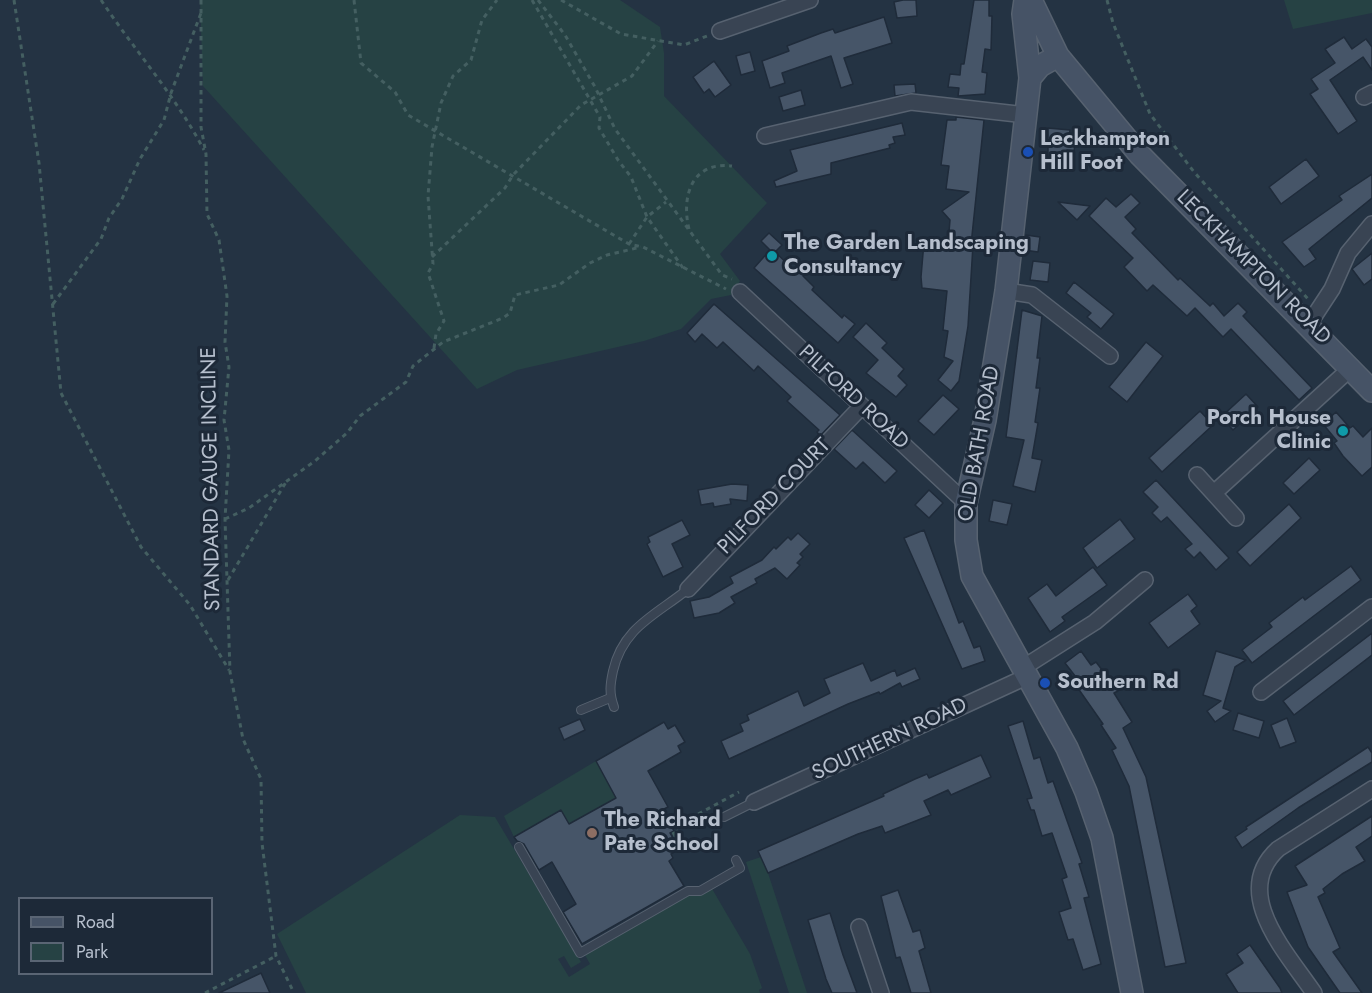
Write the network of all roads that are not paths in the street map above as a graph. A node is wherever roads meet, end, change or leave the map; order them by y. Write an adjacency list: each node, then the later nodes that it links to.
1 (810, 0): 4 (street)
2 (1025, 0): 6 (street, OLD BATH ROAD)
3 (1031, 0): 5 (street, LECKHAMPTON ROAD)
4 (720, 31)
5 (1058, 56): 6 (street); 12 (street, LECKHAMPTON ROAD)
6 (1030, 78): 7 (street, OLD BATH ROAD)
7 (1026, 115): 8 (street); 11 (street, OLD BATH ROAD)
8 (765, 135)
9 (1372, 224): 12 (street)
10 (736, 288): 16 (street, PILFORD ROAD)
11 (1006, 291): 13 (street); 19 (street, OLD BATH ROAD)
12 (1314, 317): 14 (street, LECKHAMPTON ROAD)
13 (1110, 356)
14 (1352, 367): 15 (street, LECKHAMPTON ROAD); 18 (street)
15 (1372, 391)
16 (862, 406): 19 (street, PILFORD ROAD); 22 (street, PILFORD COURT)
17 (1197, 475): 18 (street)
18 (1214, 493): 20 (street)
19 (966, 503): 24 (street, OLD BATH ROAD)
20 (1236, 518)
21 (1145, 580): 24 (street, SOUTHERN ROAD)
22 (688, 589): 26 (lane)
23 (1372, 607): 25 (street)
24 (1024, 673): 30 (street, SOUTHERN ROAD); 36 (street, OLD BATH ROAD)
25 (1261, 692)
26 (610, 698): 27 (lane); 28 (lane)
27 (614, 707)
28 (582, 710)
29 (1372, 789): 37 (street)
30 (753, 802): 31 (lane)
31 (724, 817)
32 (519, 847): 33 (lane)
33 (736, 860)
34 (859, 927): 35 (street)
35 (880, 993)
36 (1132, 993)
37 (1314, 993)

